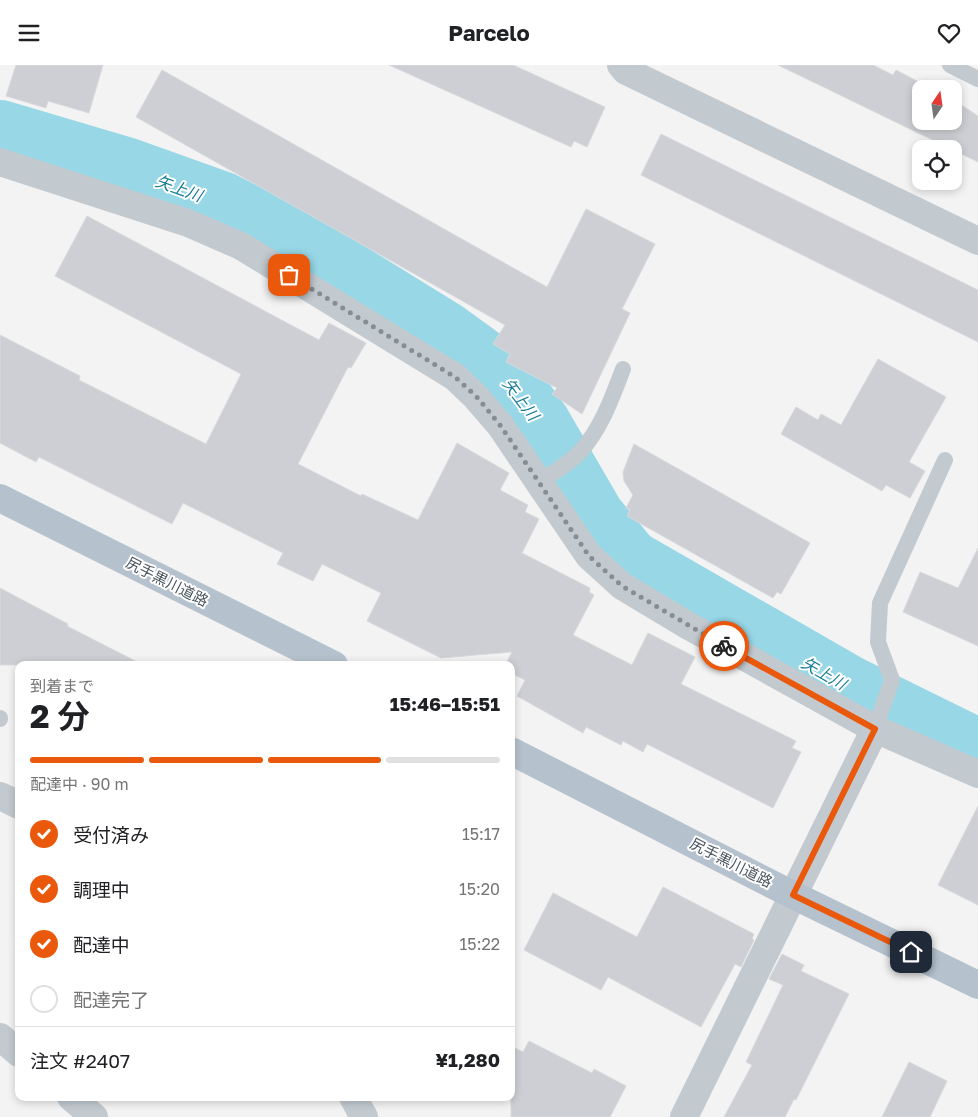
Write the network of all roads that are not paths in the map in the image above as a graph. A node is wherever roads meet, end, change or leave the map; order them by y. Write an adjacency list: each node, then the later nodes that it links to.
1 (621, 65): 5 (street)
2 (950, 65): 3 (lane)
3 (978, 79)
4 (0, 162): 8 (street)
5 (978, 241)
6 (623, 369): 8 (lane)
7 (945, 460): 11 (lane)
8 (539, 483): 11 (street)
9 (0, 498): 10 (main road, 尻手黒川道路)
10 (326, 661)
11 (875, 729): 13 (street); 16 (street)
12 (515, 753): 16 (main road, 尻手黒川道路)
13 (978, 774)
14 (0, 796): 15 (street)
15 (15, 803)
16 (793, 895): 17 (main road, 尻手黒川道路); 24 (street)
17 (978, 985)
18 (0, 1037): 19 (street)
19 (15, 1050)
20 (76, 1101): 22 (street)
21 (355, 1101): 23 (street)
22 (94, 1117)
23 (364, 1117)
24 (684, 1117)

